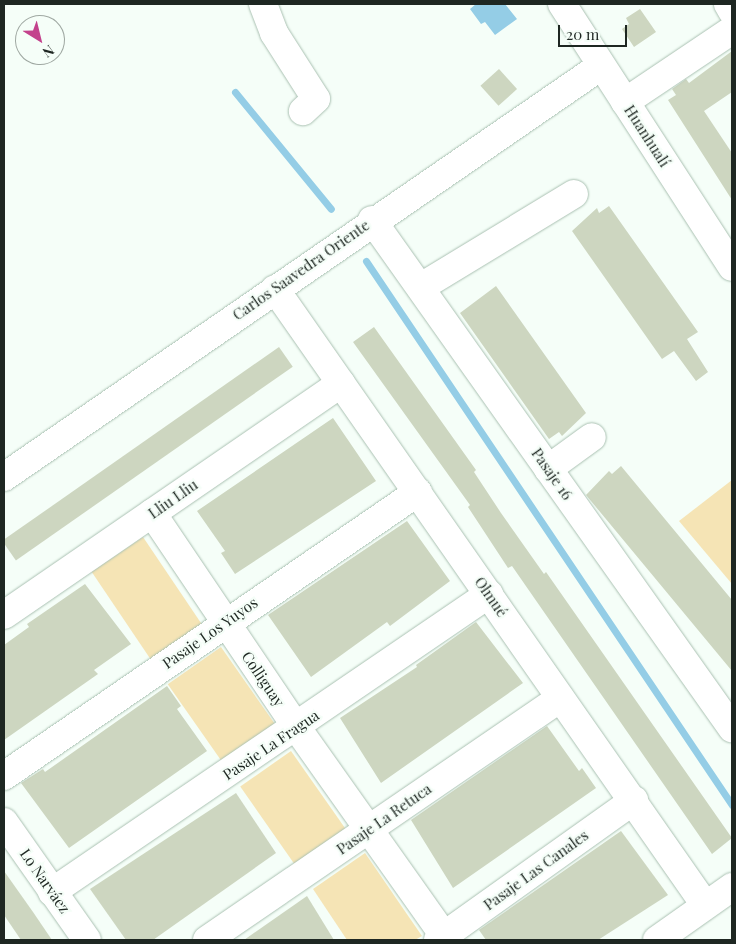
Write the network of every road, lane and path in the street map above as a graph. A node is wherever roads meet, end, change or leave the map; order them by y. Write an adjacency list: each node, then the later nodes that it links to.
1 (263, 4): 8 (street)
2 (562, 4): 6 (street, Huanhualí)
3 (728, 4): 4 (street)
4 (732, 11)
5 (732, 30): 7 (street)
6 (601, 66): 7 (street, Huanhualí); 10 (street, Carlos Saavedra Oriente)
7 (625, 102): 11 (street, Huanhualí)
8 (303, 111)
9 (574, 194): 12 (street)
10 (372, 220): 12 (street, Pasaje 16); 13 (street, Carlos Saavedra Oriente)
11 (732, 267)
12 (421, 287): 16 (street, Pasaje 16)
13 (275, 289): 14 (street, Olmué); 17 (street, Carlos Saavedra Oriente)
14 (341, 383): 18 (street, Olmué); 19 (street, Lliu Lliu)
15 (592, 437): 16 (street)
16 (548, 469): 25 (street, Pasaje 16)
17 (4, 477)
18 (418, 492): 20 (street, Olmué); 22 (street, Pasaje Los Yuyos)
19 (152, 513): 21 (street, Lliu Lliu); 22 (street, Colliguay)
20 (489, 594): 23 (street, Olmué); 24 (street, Pasaje La Fragua)
21 (4, 615)
22 (225, 622): 24 (street, Colliguay); 26 (street, Pasaje Los Yuyos)
23 (560, 698): 27 (street, Olmué); 29 (street, Pasaje La Retuca)
24 (297, 728): 29 (street, Colliguay); 31 (street, Pasaje La Fragua)
25 (732, 728)
26 (4, 776)
27 (634, 800): 32 (street, Olmué); 33 (street, Pasaje Las Canales)
28 (4, 822): 31 (street, Lo Narváez)
29 (369, 830): 33 (street, Colliguay); 35 (street, Pasaje La Retuca)
30 (732, 887): 32 (street)
31 (52, 892): 34 (street, Lo Narváez)
32 (705, 905): 36 (street)
33 (443, 939)
34 (87, 940)
35 (208, 940)
36 (657, 940)

